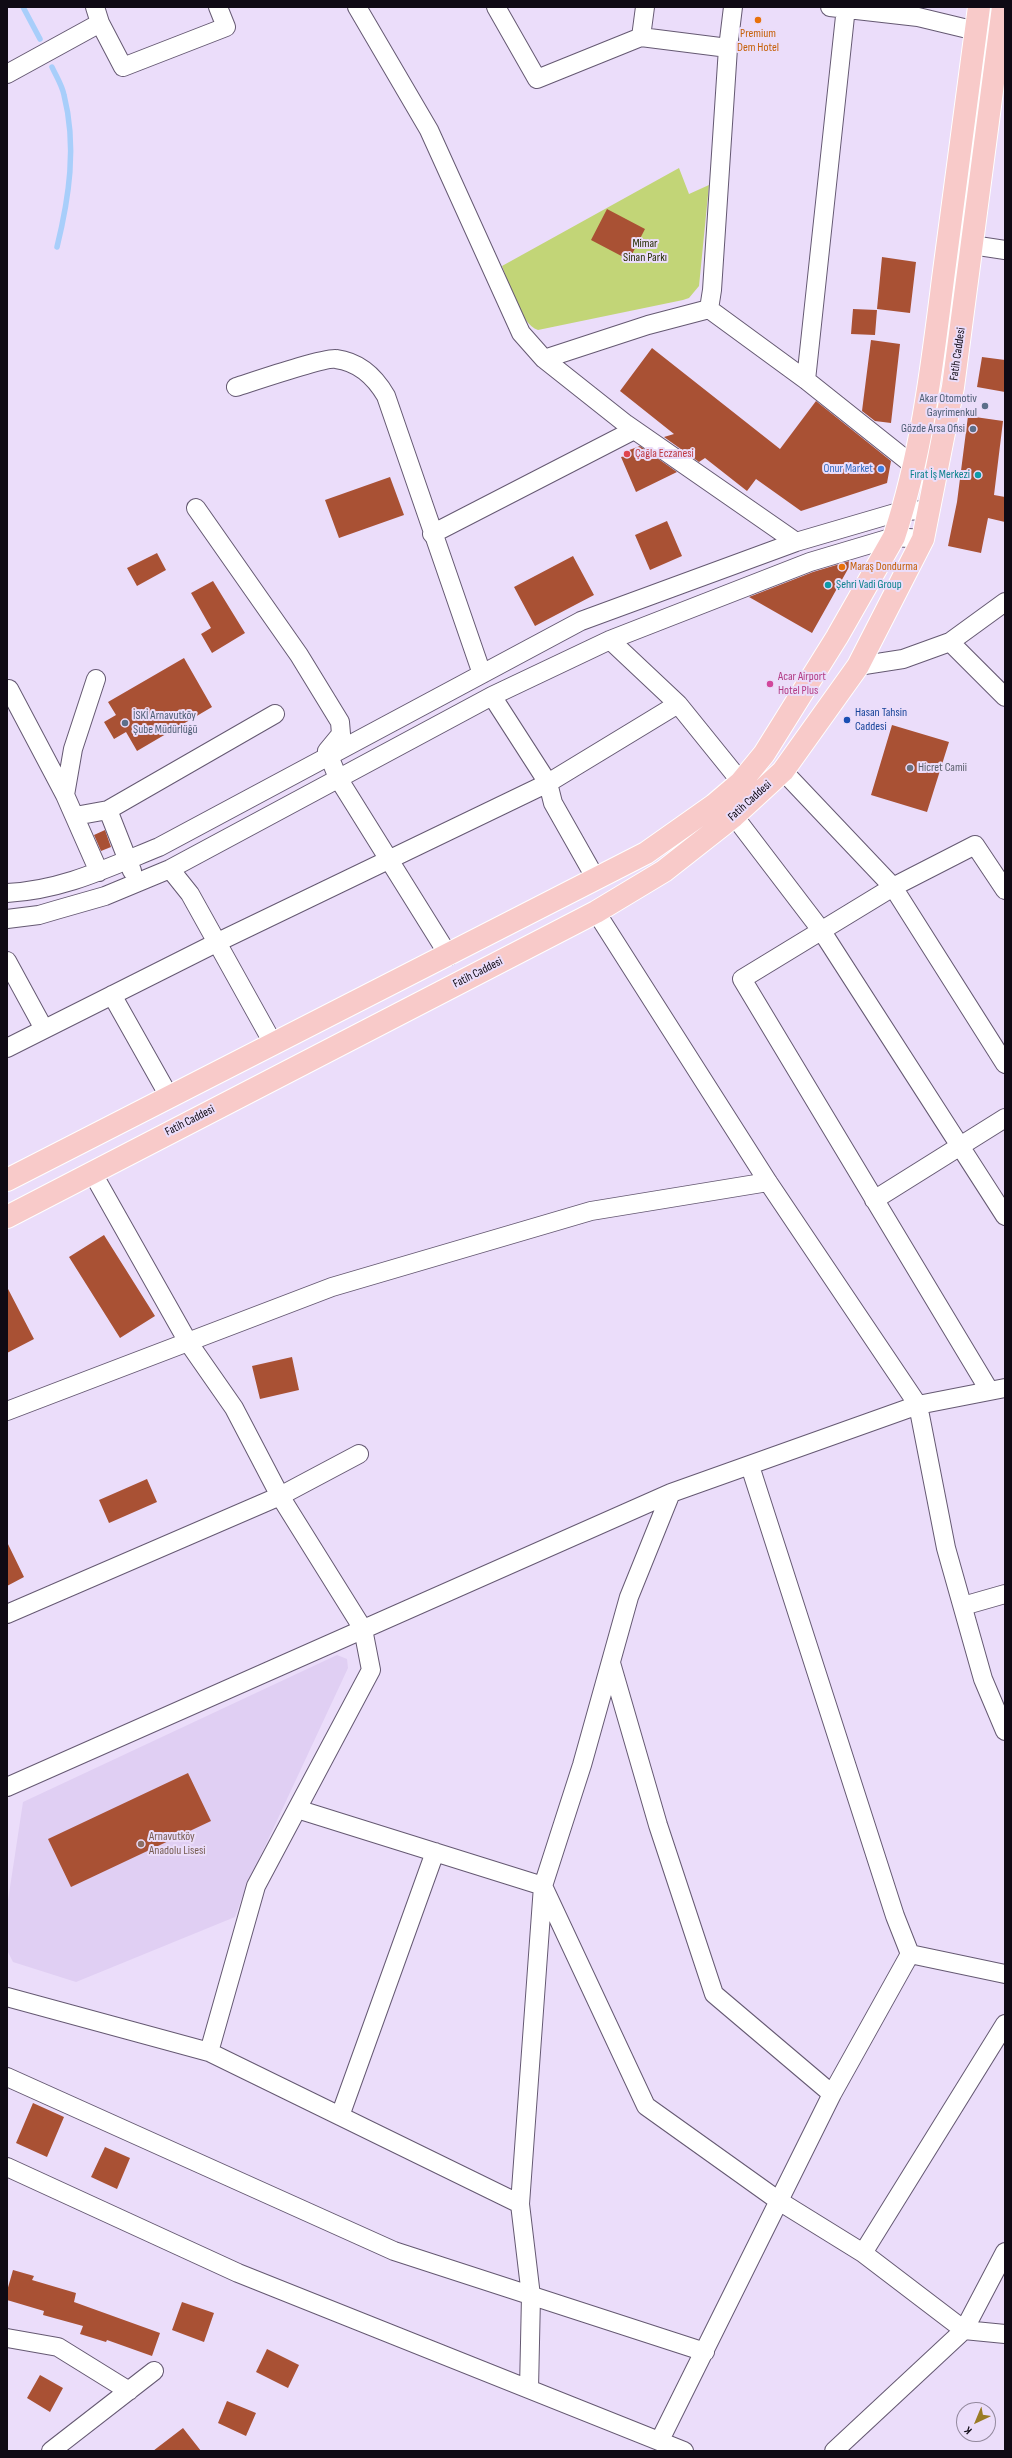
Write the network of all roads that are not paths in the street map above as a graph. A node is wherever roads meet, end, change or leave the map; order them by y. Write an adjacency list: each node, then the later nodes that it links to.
1 (218, 7): 9 (street)
2 (357, 7): 17 (street)
3 (496, 7): 11 (street)
4 (645, 7): 11 (street)
5 (733, 7): 12 (street)
6 (979, 7): 10 (main road, Fatih Caddesi)
7 (1004, 7): 14 (main road, Fatih Caddesi)
8 (840, 8): 10 (street); 18 (street)
9 (98, 15): 13 (street)
10 (976, 31): 21 (main road, Fatih Caddesi)
11 (641, 37): 12 (street)
12 (728, 48): 16 (street)
13 (7, 74)
14 (972, 245): 15 (street); 23 (main road, Fatih Caddesi)
15 (1005, 250)
16 (708, 309): 17 (street); 18 (street)
17 (544, 359): 20 (street)
18 (806, 380): 21 (street)
19 (236, 387): 25 (street)
20 (634, 430): 25 (street); 28 (street)
21 (914, 466): 24 (main road, Fatih Caddesi)
22 (196, 508): 40 (street)
23 (928, 510): 24 (street); 27 (main road, Fatih Caddesi)
24 (902, 511): 26 (main road, Fatih Caddesi); 28 (street)
25 (432, 534): 33 (street)
26 (894, 537): 27 (street); 30 (street); 43 (main road, Fatih Caddesi)
27 (923, 539): 32 (main road, Fatih Caddesi)
28 (796, 542): 33 (street)
29 (1005, 602): 31 (street)
30 (610, 640): 36 (street); 38 (street)
31 (950, 642): 32 (street); 37 (street)
32 (858, 666): 41 (main road, Fatih Caddesi)
33 (482, 674): 40 (street)
34 (96, 679): 45 (street)
35 (9, 689): 45 (street)
36 (492, 696): 42 (street); 44 (street)
37 (1005, 697)
38 (678, 704): 43 (street); 44 (street)
39 (274, 714): 46 (street)
40 (329, 756): 42 (street); 50 (street)
41 (783, 771): 48 (main road, Fatih Caddesi); 56 (street)
42 (338, 778): 49 (street); 51 (street)
43 (741, 782): 53 (main road, Fatih Caddesi)
44 (548, 783): 49 (street); 53 (street)
45 (64, 795): 47 (street)
46 (108, 810): 47 (street); 50 (street)
47 (75, 816): 52 (street)
48 (734, 816): 58 (main road, Fatih Caddesi); 60 (street)
49 (390, 859): 61 (street); 62 (street)
50 (129, 860): 52 (street); 55 (street)
51 (170, 869): 55 (street); 61 (street)
52 (99, 872): 57 (street)
53 (596, 879): 62 (main road, Fatih Caddesi)
54 (1002, 879): 56 (street)
55 (136, 883): 59 (street)
56 (893, 887): 60 (street); 68 (street)
57 (7, 893)
58 (596, 912): 72 (main road, Fatih Caddesi); 74 (street)
59 (7, 918)
60 (821, 930): 71 (street); 75 (street)
61 (218, 942): 64 (street); 66 (street)
62 (449, 956): 66 (main road, Fatih Caddesi)
63 (7, 961): 65 (street)
64 (112, 995): 65 (street); 69 (street)
65 (44, 1029): 67 (street)
66 (274, 1045): 69 (main road, Fatih Caddesi)
67 (7, 1048)
68 (1005, 1064)
69 (170, 1098): 73 (main road, Fatih Caddesi)
70 (1005, 1118): 71 (street)
71 (960, 1146): 75 (street); 76 (street)
72 (92, 1172): 77 (main road, Fatih Caddesi); 78 (street)
73 (7, 1180)
74 (768, 1182): 78 (street); 80 (street)
75 (874, 1200): 79 (street)
76 (1005, 1216)
77 (7, 1217)
78 (188, 1342): 81 (street); 85 (street)
79 (997, 1389): 80 (street)
80 (918, 1405): 83 (street); 87 (street)
81 (8, 1408)
82 (359, 1454): 85 (street)
83 (750, 1466): 84 (street); 96 (street)
84 (671, 1493): 89 (street); 90 (street)
85 (280, 1496): 88 (street); 89 (street)
86 (1005, 1594): 87 (street)
87 (963, 1606): 91 (street)
88 (7, 1614)
89 (363, 1629): 92 (street); 93 (street)
90 (611, 1663): 95 (street); 102 (street)
91 (1005, 1731)
92 (7, 1788)
93 (297, 1809): 94 (street); 100 (street)
94 (435, 1852): 95 (street); 103 (street)
95 (543, 1886): 105 (street); 106 (street)
96 (910, 1954): 97 (street); 102 (street)
97 (1005, 1974)
98 (7, 1997): 100 (street)
99 (1005, 2024): 108 (street)
100 (209, 2052): 103 (street)
101 (7, 2077): 109 (street)
102 (832, 2094): 105 (street)
103 (340, 2116): 106 (street)
104 (7, 2167): 115 (street)
105 (779, 2201): 108 (street); 113 (street)
106 (520, 2204): 109 (street)
107 (1005, 2252): 110 (street)
108 (863, 2253): 110 (street)
109 (531, 2296): 113 (street); 115 (street)
110 (964, 2330): 111 (street); 120 (street)
111 (1005, 2334)
112 (7, 2338): 116 (street)
113 (705, 2352): 117 (street)
114 (154, 2371): 116 (street)
115 (530, 2389): 117 (street)
116 (129, 2391): 118 (street)
117 (660, 2440): 119 (street)
118 (50, 2451)
119 (684, 2451)
120 (834, 2451)

